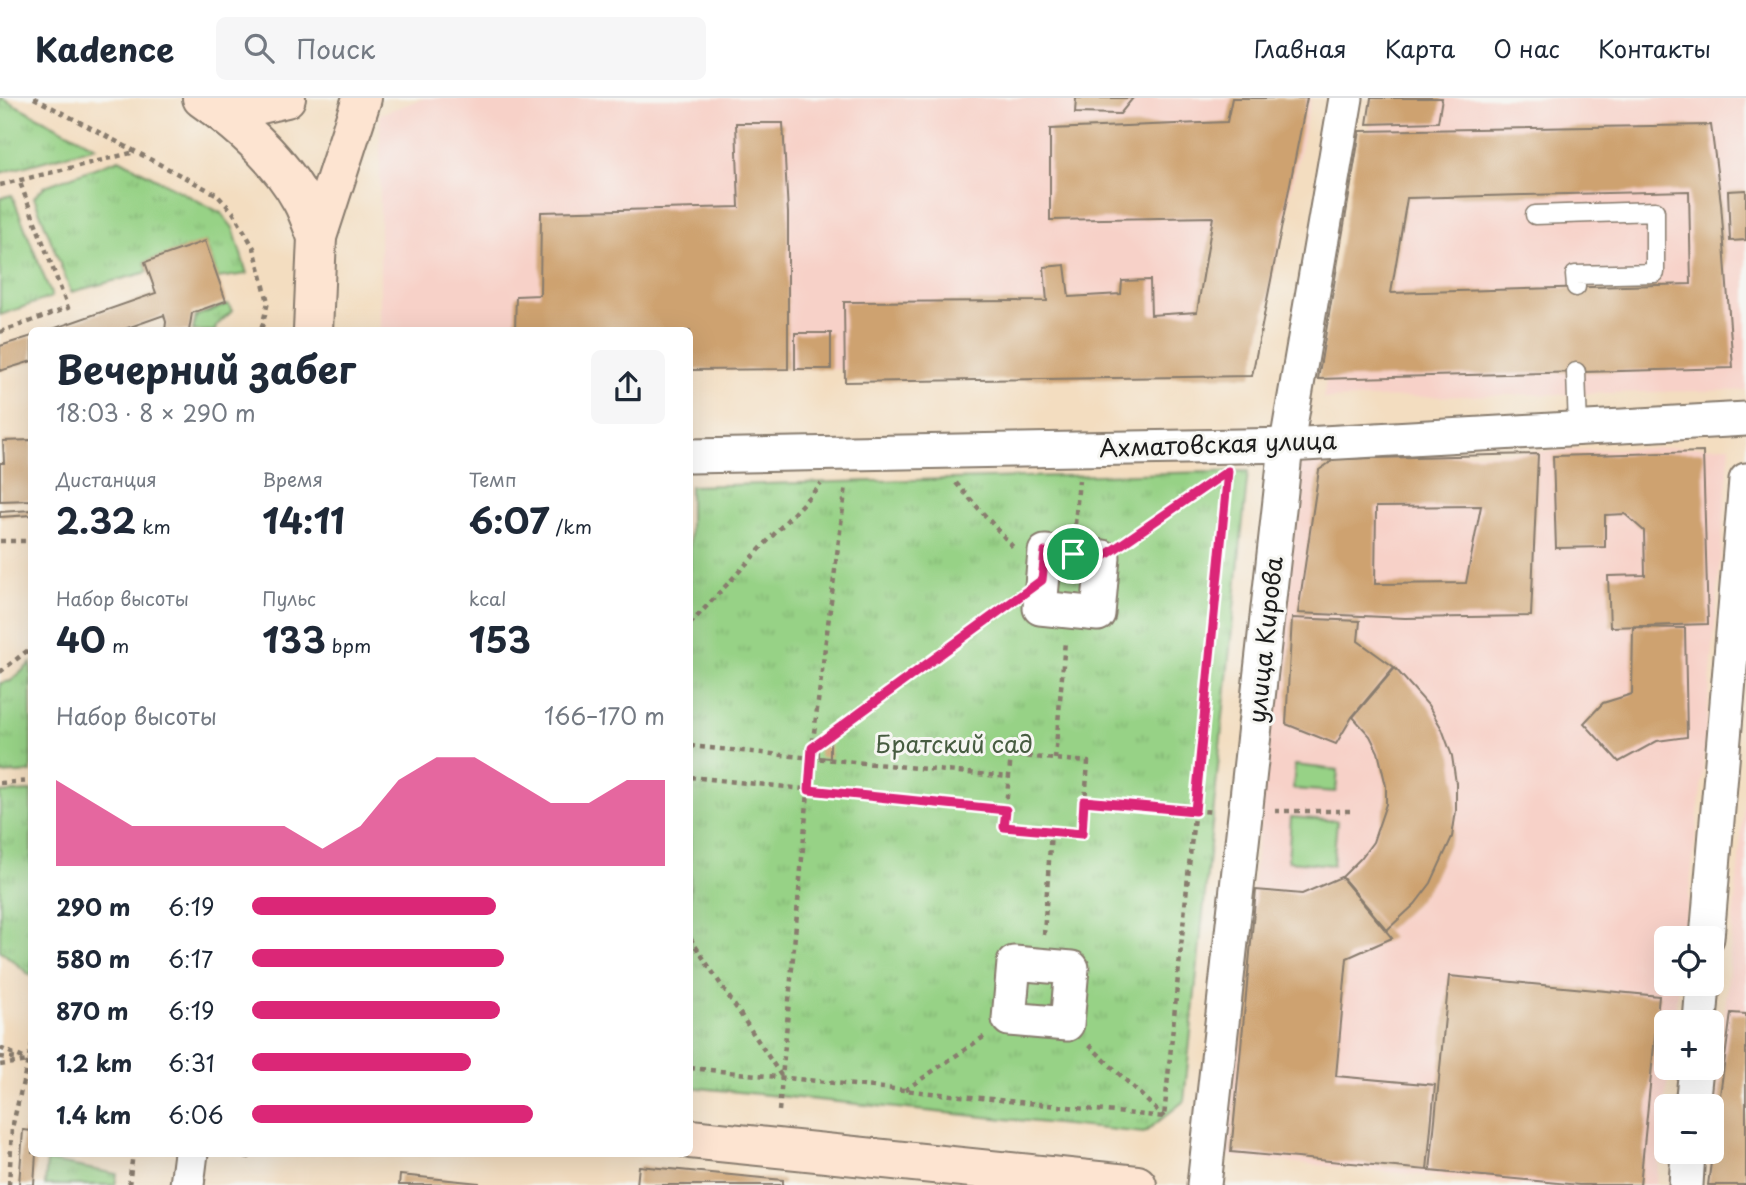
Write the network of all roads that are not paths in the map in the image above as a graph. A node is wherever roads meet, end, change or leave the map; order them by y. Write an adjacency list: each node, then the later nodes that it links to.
1 (286, 98): 4 (street)
2 (362, 98): 6 (street)
3 (1346, 98): 12 (street, улица Кирова)
4 (212, 105): 6 (street)
5 (1535, 215): 7 (lane)
6 (317, 237): 8 (street)
7 (1576, 287)
8 (313, 327)
9 (1576, 372): 11 (lane)
10 (1746, 419): 11 (street, Ахматовская улица)
11 (1578, 428): 12 (street, Ахматовская улица)
12 (1287, 445): 13 (street, Ахматовская улица); 23 (street, улица Кирова)
13 (693, 456)
14 (1746, 480): 16 (street)
15 (1067, 611): 15 (street)
16 (1708, 926)
17 (1067, 1024): 17 (street)
18 (693, 1139): 22 (street)
19 (190, 1157): 21 (street)
20 (1687, 1164): 24 (street)
21 (187, 1185)
22 (1136, 1185)
23 (1204, 1185)
24 (1686, 1185)

